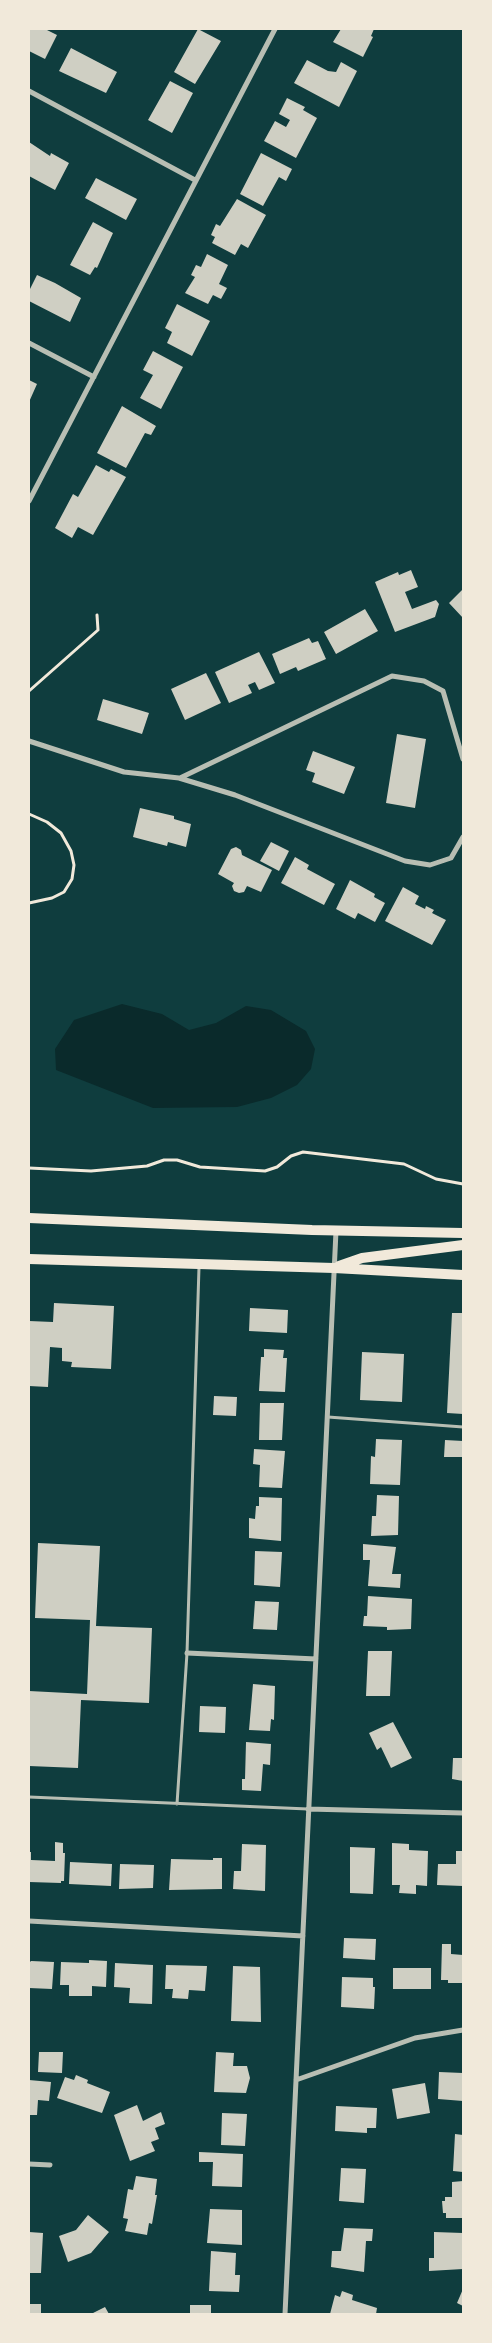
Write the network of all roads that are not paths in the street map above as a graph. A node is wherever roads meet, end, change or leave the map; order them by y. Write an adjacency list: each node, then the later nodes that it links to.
1 (274, 29): 3 (street)
2 (29, 91): 3 (street)
3 (195, 180): 5 (street)
4 (29, 343): 5 (street)
5 (94, 377): 6 (street)
6 (29, 501)
7 (29, 742): 9 (street)
8 (463, 759): 9 (street)
9 (179, 778): 10 (street)
10 (463, 837)
11 (29, 1218): 12 (main road)
12 (336, 1230): 13 (main road); 17 (street)
13 (463, 1233)
14 (463, 1245): 17 (main road)
15 (29, 1259): 16 (main road)
16 (199, 1265): 17 (main road); 21 (lane)
17 (334, 1268): 18 (main road); 19 (street)
18 (463, 1275)
19 (327, 1417): 20 (lane); 22 (street)
20 (463, 1427)
21 (186, 1653): 22 (street); 24 (lane)
22 (316, 1659): 25 (street)
23 (29, 1797): 24 (lane)
24 (177, 1804): 25 (lane)
25 (308, 1809): 26 (street); 28 (street)
26 (463, 1813)
27 (29, 1922): 28 (street)
28 (303, 1936): 30 (street)
29 (463, 2030): 30 (street)
30 (296, 2080): 33 (street)
31 (29, 2164): 32 (street)
32 (50, 2165)
33 (285, 2314)

